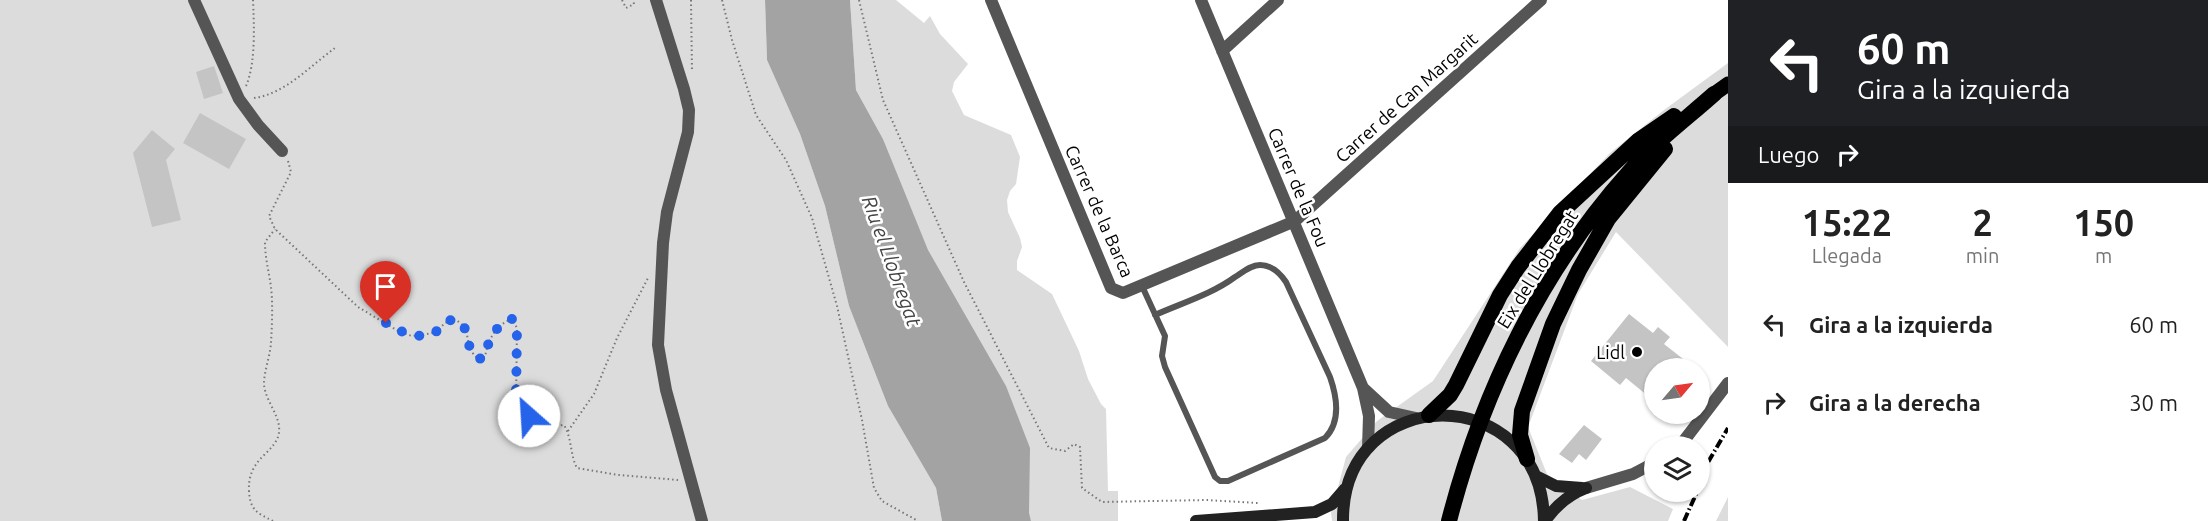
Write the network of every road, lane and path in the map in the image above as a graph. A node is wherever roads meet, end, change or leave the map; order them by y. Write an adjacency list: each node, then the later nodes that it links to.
1 (194, 0): 17 (street)
2 (253, 0): 17 (path)
3 (622, 0): 4 (path)
4 (633, 0)
5 (656, 0): 21 (street)
6 (691, 0): 15 (path)
7 (722, 0): 40 (path)
8 (859, 0): 36 (path)
9 (991, 0): 22 (street, Carrer de la Barca)
10 (1201, 0): 14 (street, Carrer de la Fou)
11 (1278, 0): 14 (street)
12 (1541, 0): 19 (street, Carrer de Can Margarit)
13 (334, 48): 17 (path)
14 (1222, 51): 19 (street, Carrer de la Fou)
15 (692, 72)
16 (1721, 89): 26 (highway); 30 (highway); 44 (highway, Eix del Llobregat)
17 (238, 99): 18 (street)
18 (282, 151): 20 (path)
19 (1295, 221): 22 (street, Carrer de la Barca); 25 (street, Carrer de la Fou)
20 (275, 229): 27 (path); 38 (path)
21 (662, 250): 27 (path); 33 (street)
22 (1142, 286): 23 (lane)
23 (1155, 315): 23 (lane)
24 (1728, 383): 28 (street)
25 (1363, 388): 26 (street, Carrer de la Fou); 29 (street, Carrer de la Fou)
26 (1422, 416): 29 (main road); 30 (main road)
27 (568, 431): 33 (path)
28 (1688, 436)
29 (1368, 448): 35 (main road)
30 (1527, 459): 32 (main road)
31 (1644, 468): 34 (street)
32 (1536, 476): 34 (main road); 45 (main road)
33 (691, 482): 39 (street)
34 (1586, 488): 45 (main road)
35 (1346, 489): 37 (main road); 43 (main road)
36 (1262, 503)
37 (1302, 514): 41 (main road); 42 (main road)
38 (273, 521)
39 (702, 521)
40 (918, 521)
41 (1196, 521)
42 (1324, 521)
43 (1342, 521)
44 (1449, 521)
45 (1544, 521)

